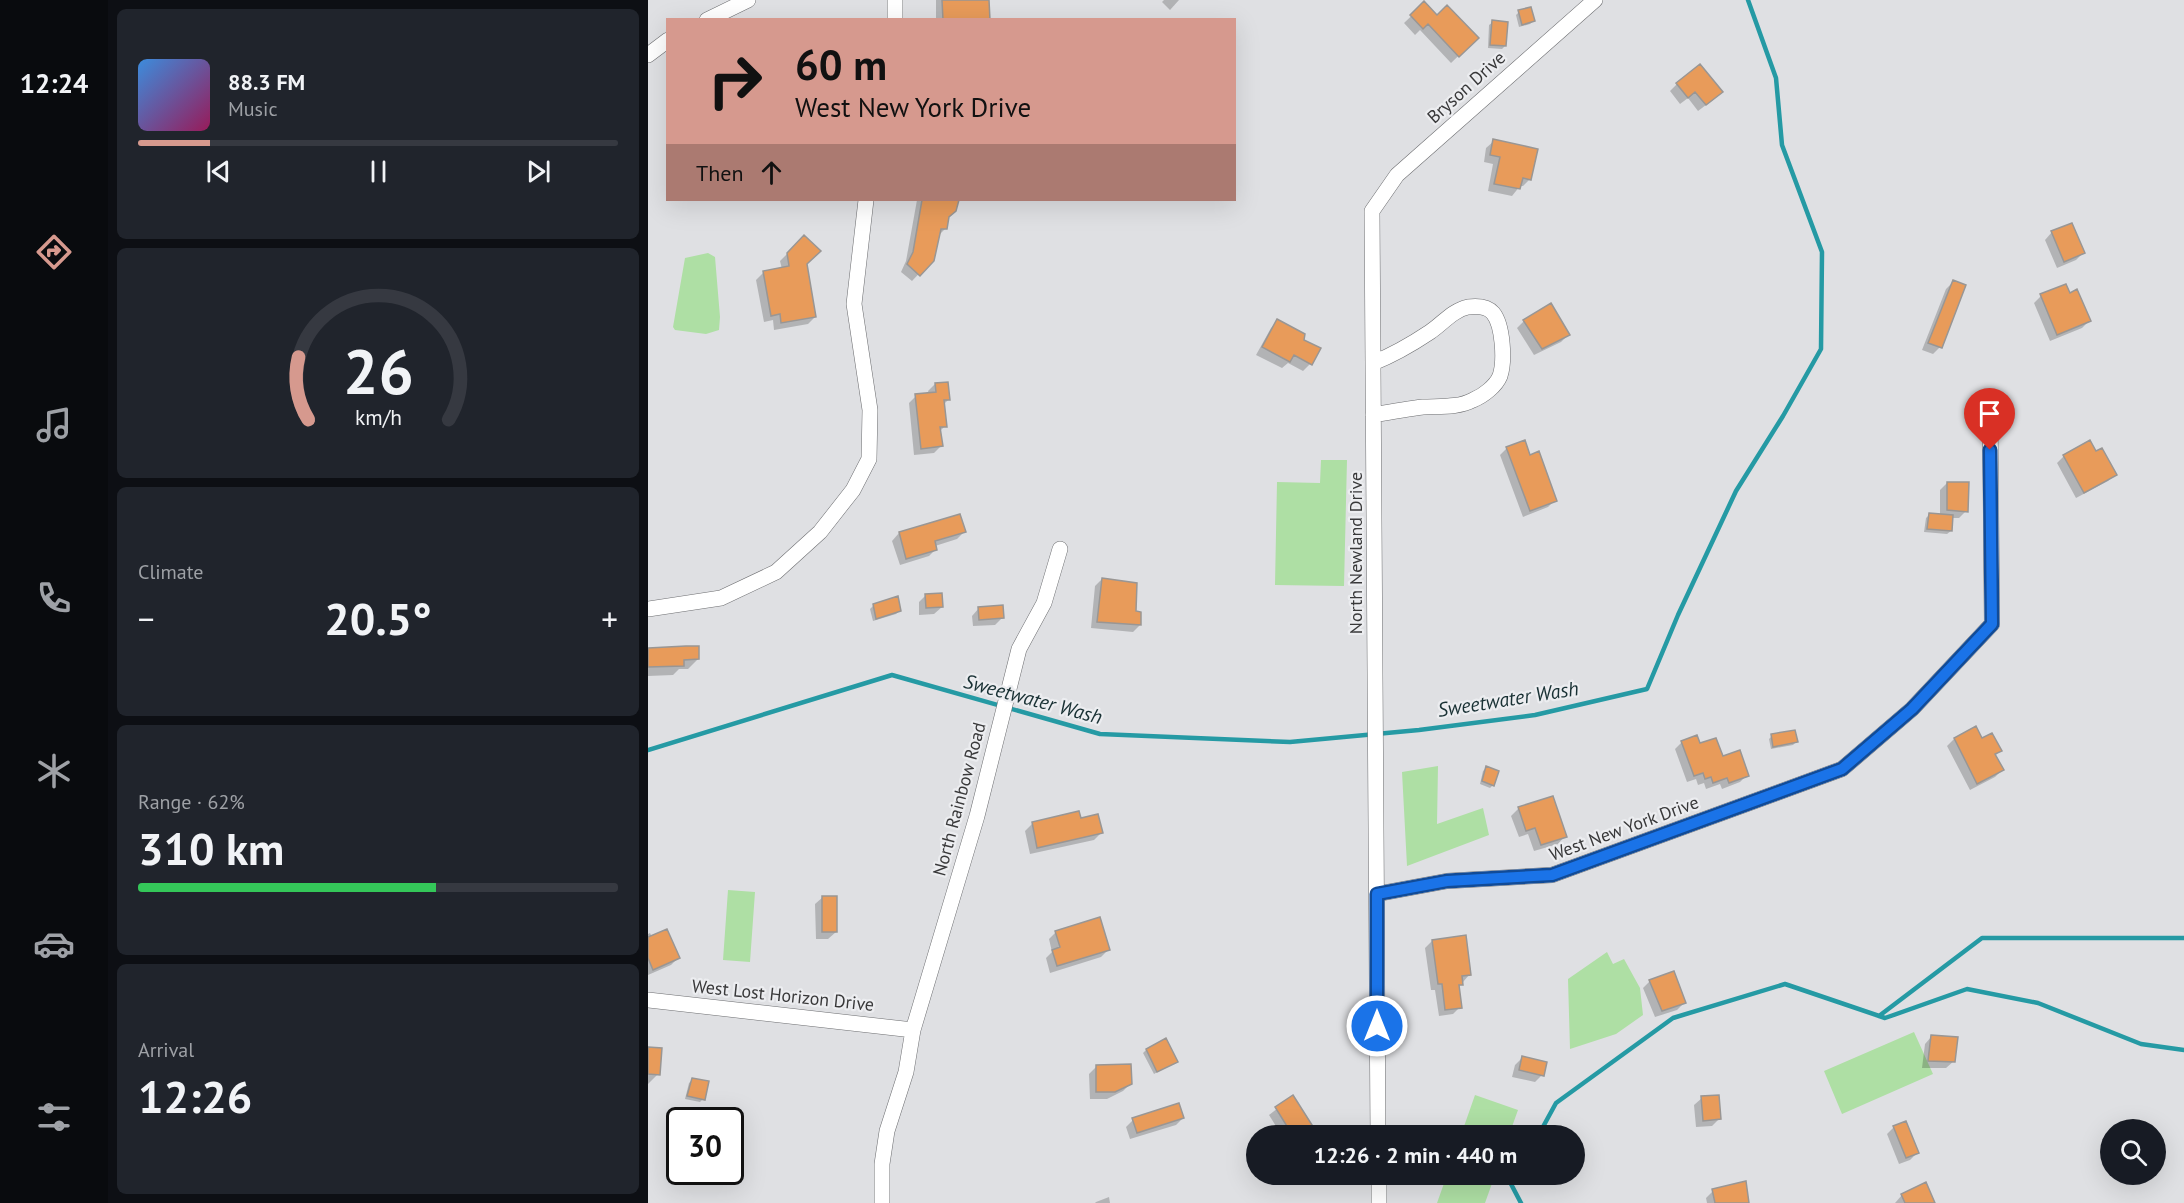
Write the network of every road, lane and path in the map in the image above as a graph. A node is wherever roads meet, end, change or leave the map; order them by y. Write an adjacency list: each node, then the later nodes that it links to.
1 (748, 0): 4 (street)
2 (895, 0): 5 (street)
3 (1595, 0): 9 (street, Bryson Drive)
4 (711, 18)
5 (895, 18)
6 (666, 42): 7 (street)
7 (648, 55)
8 (866, 201): 14 (street)
9 (1372, 211): 10 (street, North Newland Drive)
10 (1373, 363): 12 (street, North Newland Drive); 12 (street)
11 (1990, 406): 15 (street, West New York Drive)
12 (1373, 415): 15 (street, North Newland Drive)
13 (1060, 549): 17 (street, North Rainbow Road)
14 (648, 609)
15 (1377, 894): 18 (street, North Newland Drive)
16 (648, 1000): 17 (street, West Lost Horizon Drive)
17 (913, 1030): 20 (street, North Rainbow Road)
18 (1378, 1125)
19 (1379, 1185): 21 (street)
20 (882, 1203)
21 (1379, 1203)

